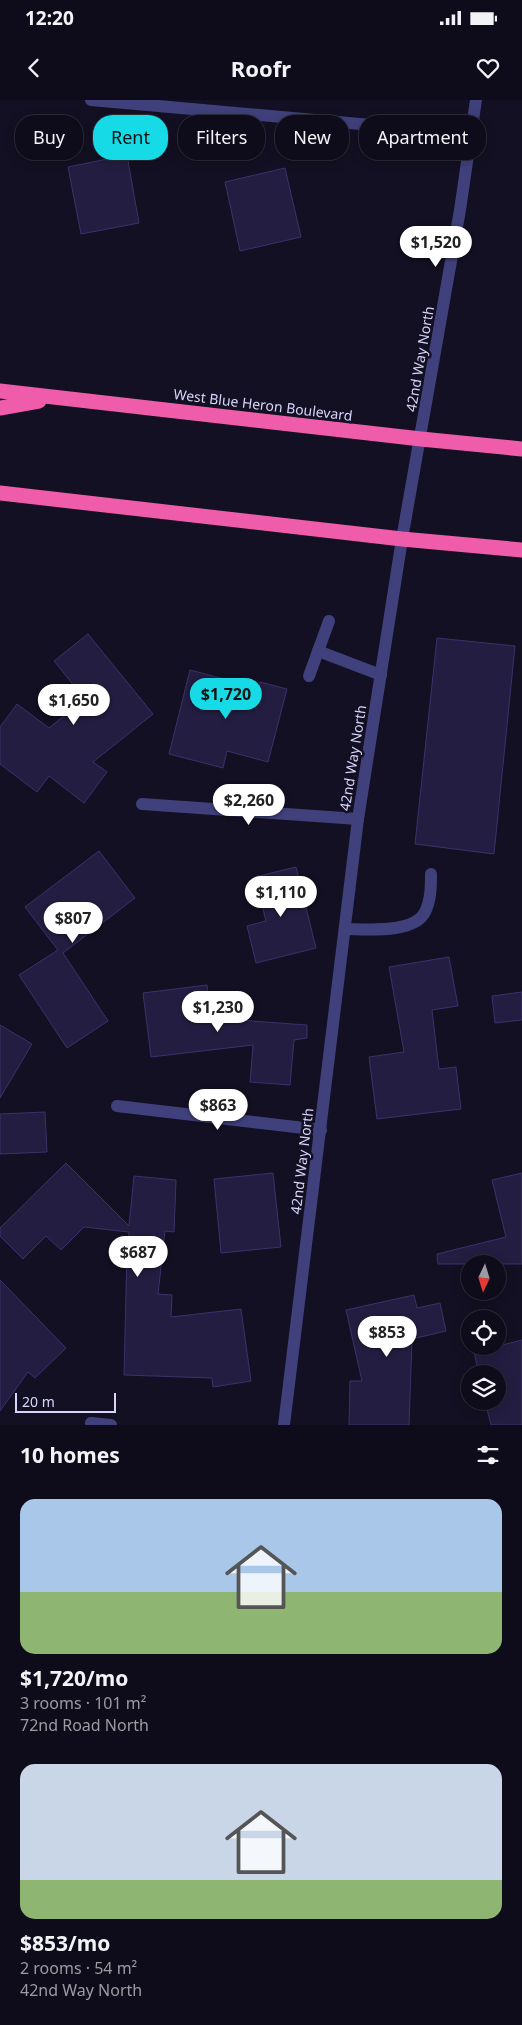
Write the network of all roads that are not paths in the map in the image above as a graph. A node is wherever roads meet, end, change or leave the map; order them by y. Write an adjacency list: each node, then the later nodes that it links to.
1 (91, 100): 3 (street)
2 (476, 100): 4 (street, 42nd Way North)
3 (168, 104): 5 (street)
4 (474, 115)
5 (359, 123)
6 (468, 160): 10 (street, 42nd Way North)
7 (0, 391): 8 (highway, West Blue Heron Boulevard)
8 (56, 398): 9 (highway); 10 (highway, West Blue Heron Boulevard)
9 (0, 408)
10 (420, 439): 11 (highway, West Blue Heron Boulevard); 13 (street, 42nd Way North)
11 (522, 449)
12 (0, 492): 13 (highway)
13 (402, 539): 14 (highway); 17 (street, 42nd Way North)
14 (522, 550)
15 (329, 621): 16 (street)
16 (318, 651): 17 (street); 18 (street)
17 (381, 675): 20 (street, 42nd Way North)
18 (309, 676)
19 (142, 804): 20 (street)
20 (358, 819): 22 (street, 42nd Way North)
21 (432, 874): 22 (street)
22 (345, 929): 24 (street, 42nd Way North)
23 (117, 1106): 24 (street)
24 (321, 1130): 27 (street, 42nd Way North)
25 (91, 1424): 26 (street)
26 (111, 1425)
27 (284, 1425)

